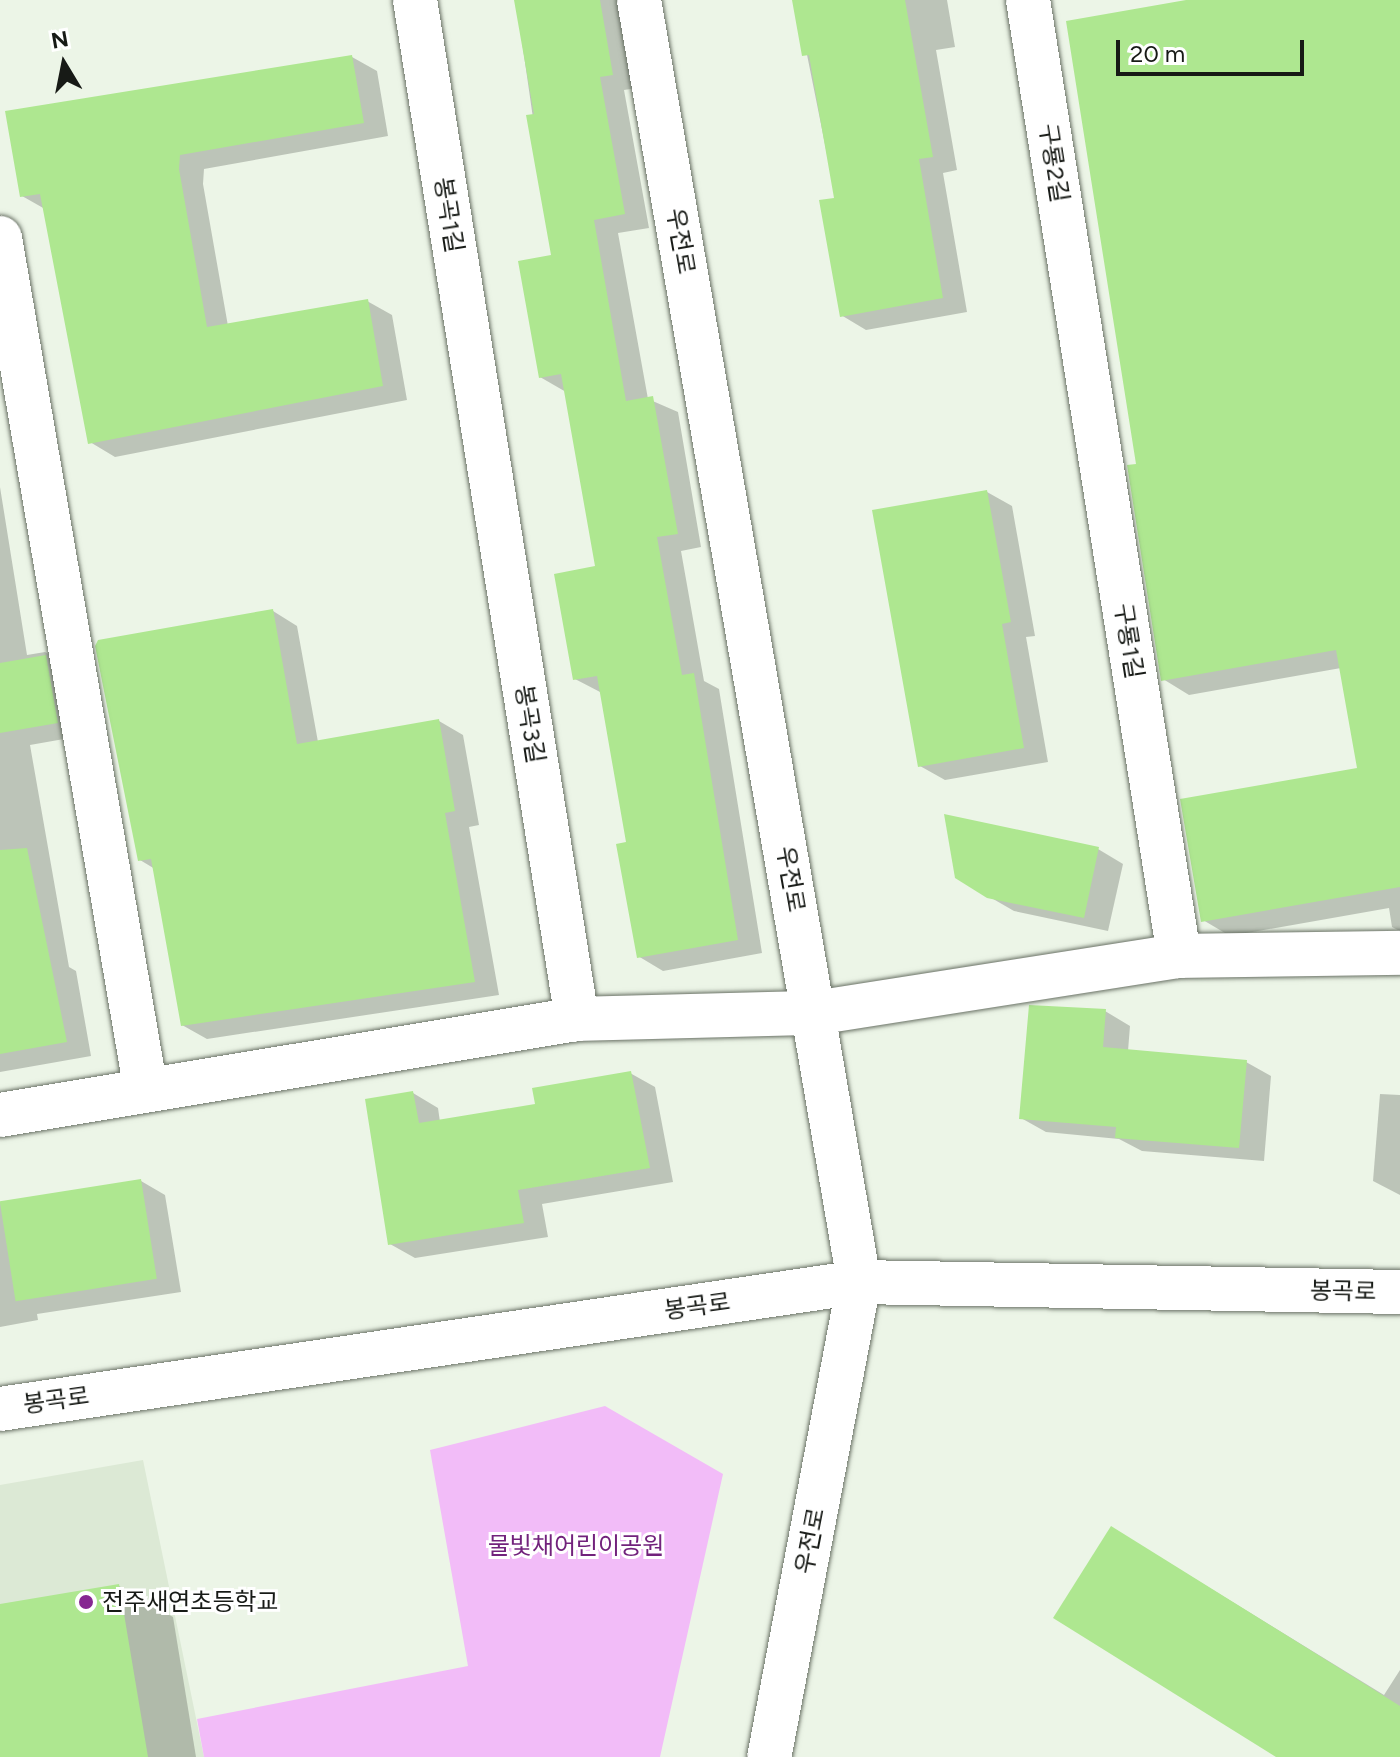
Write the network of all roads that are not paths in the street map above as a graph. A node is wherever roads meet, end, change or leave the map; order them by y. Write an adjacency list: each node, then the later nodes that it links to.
1 (415, 0): 6 (street, 봉곡1길)
2 (639, 0): 9 (street, 우전로)
3 (1028, 0): 5 (street, 구룡2길)
4 (0, 238): 11 (street)
5 (1080, 326): 8 (street, 구룡1길)
6 (483, 429): 10 (street, 봉곡3길)
7 (1400, 953): 8 (street)
8 (1179, 956): 9 (street)
9 (814, 1013): 10 (street); 13 (street, 우전로)
10 (577, 1019): 11 (street)
11 (146, 1091): 12 (street)
12 (0, 1115)
13 (859, 1282): 14 (street, 봉곡로); 15 (street, 봉곡로); 16 (street, 우전로)
14 (1400, 1292)
15 (0, 1409)
16 (769, 1757)

